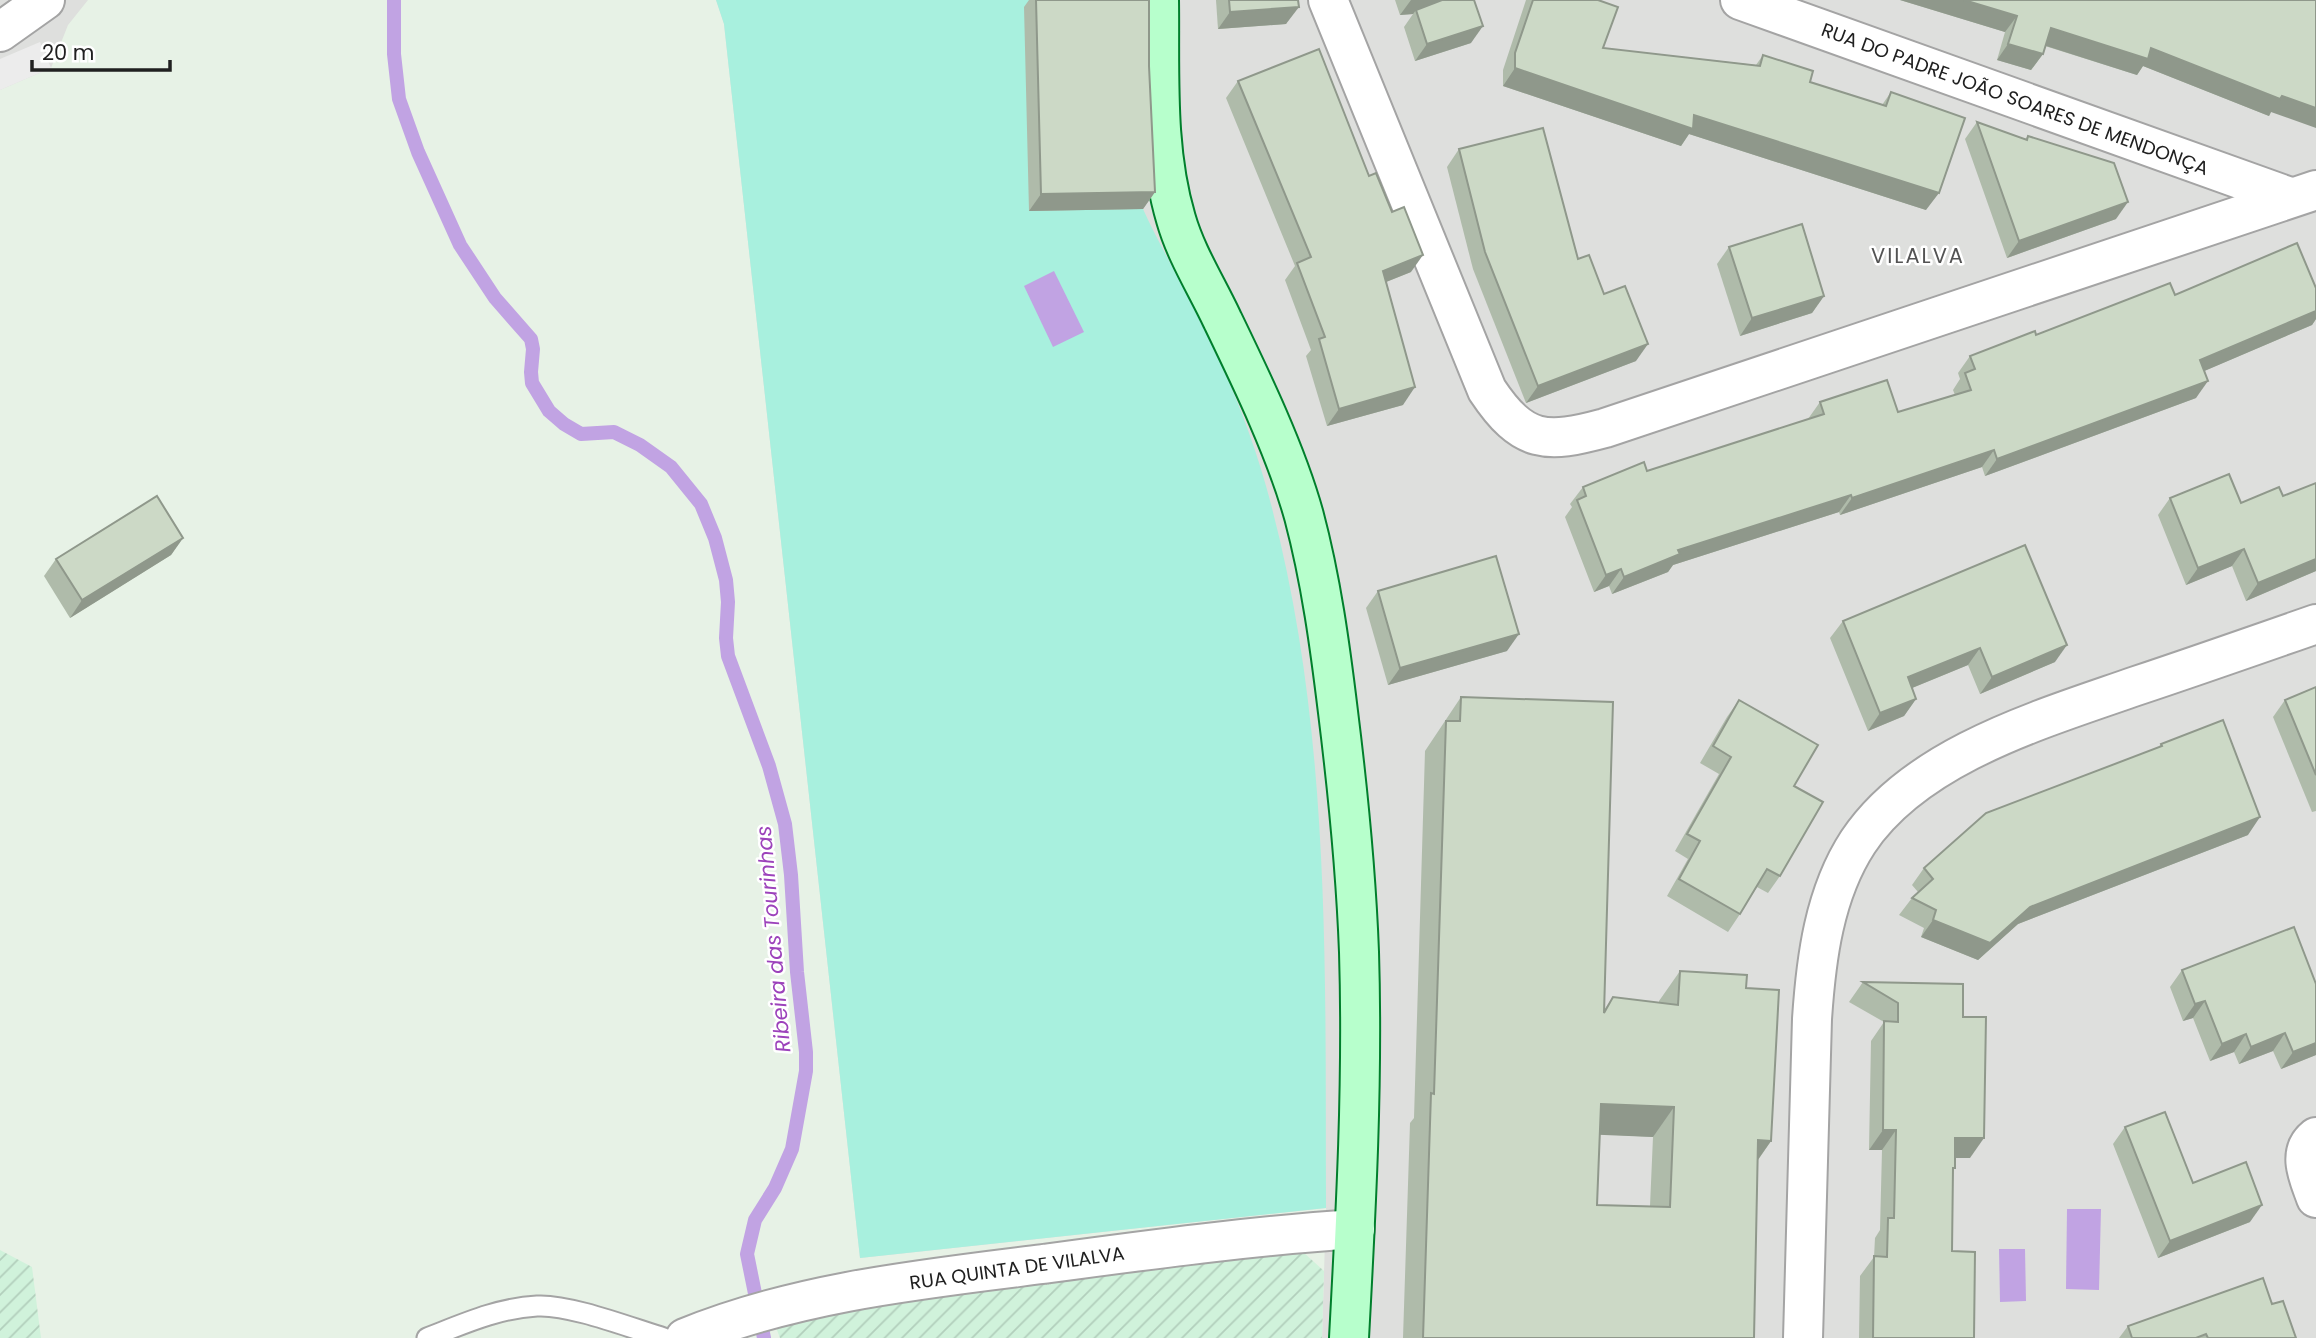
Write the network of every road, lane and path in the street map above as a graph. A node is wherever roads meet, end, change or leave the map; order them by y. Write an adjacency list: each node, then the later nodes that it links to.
1 (45, 0): 5 (street)
2 (1159, 0): 10 (street)
3 (1328, 0): 6 (street)
4 (1740, 0): 6 (street, RUA DO PADRE JOÃO SOARES DE MENDONÇA)
5 (0, 32)
6 (2303, 194)
7 (2316, 624): 15 (street)
8 (2316, 1137): 9 (street)
9 (2316, 1198)
10 (1355, 1229): 13 (street, RUA QUINTA DE VILALVA); 14 (street)
11 (427, 1338): 12 (lane)
12 (664, 1338)
13 (685, 1338)
14 (1349, 1338)
15 (1803, 1338)

